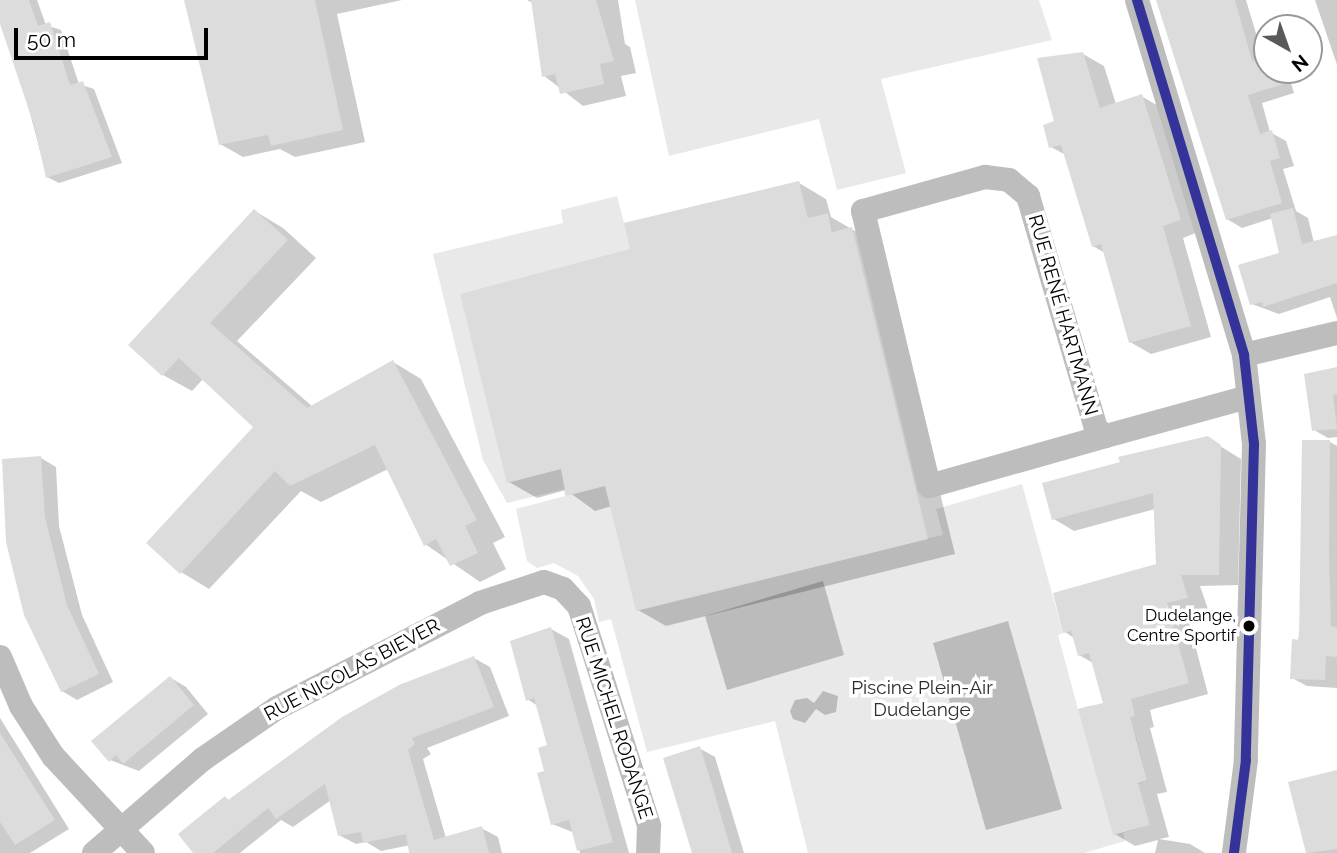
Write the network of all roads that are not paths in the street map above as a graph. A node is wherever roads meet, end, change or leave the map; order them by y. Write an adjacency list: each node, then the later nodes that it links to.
1 (1137, 0): 3 (street)
2 (1337, 333): 3 (street)
3 (1244, 355): 4 (street)
4 (1248, 397): 5 (street, RUE RENÉ HARTMANN); 12 (street)
5 (1106, 436): 5 (street, RUE RENÉ HARTMANN)
6 (523, 586): 8 (street, RUE NICOLAS BIEVER); 11 (street, RUE MICHEL RODANGE)
7 (0, 657): 8 (street)
8 (120, 829): 9 (street, RUE NICOLAS BIEVER); 10 (street)
9 (94, 853)
10 (142, 853)
11 (648, 853)
12 (1234, 853)

